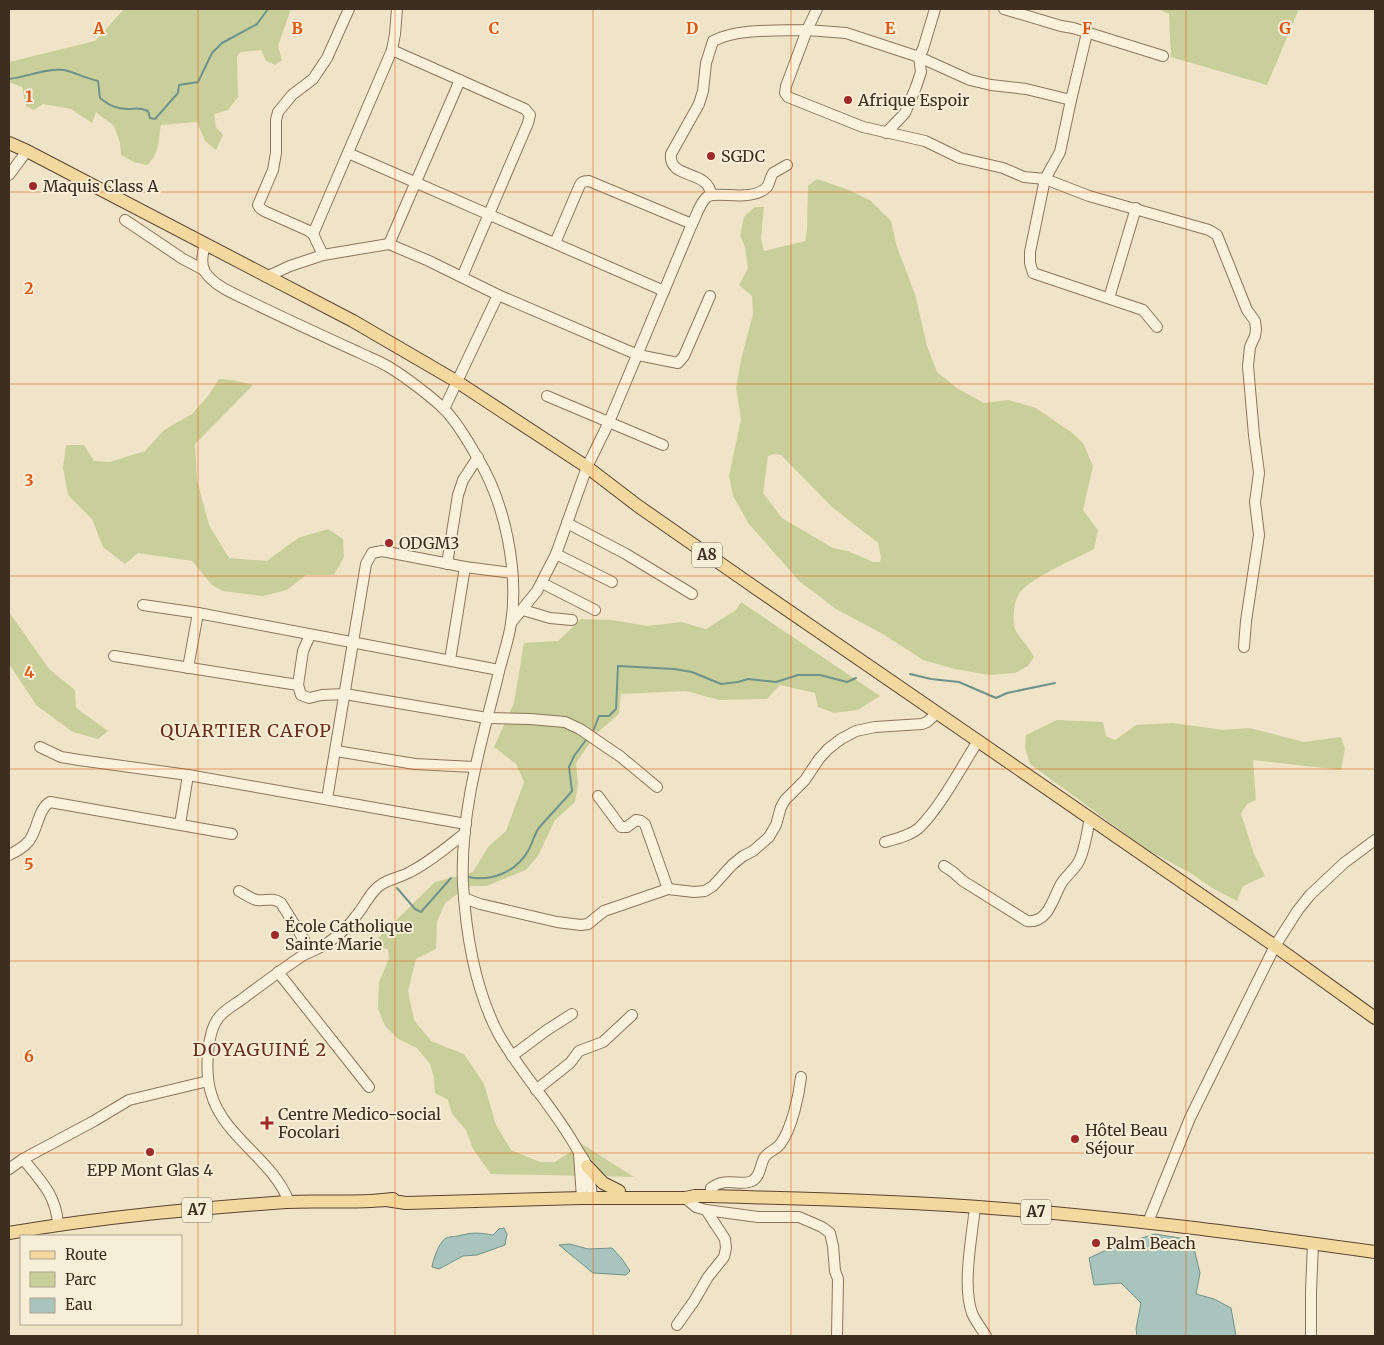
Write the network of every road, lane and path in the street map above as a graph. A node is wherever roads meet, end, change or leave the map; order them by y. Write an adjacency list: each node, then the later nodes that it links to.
1 (349, 9): 26 (street)
2 (397, 9): 8 (street)
3 (817, 9): 6 (street)
4 (935, 9): 10 (street)
5 (1004, 9): 7 (street)
6 (807, 30): 10 (street); 13 (street); 21 (street)
7 (1087, 33): 9 (street); 12 (street)
8 (392, 50): 11 (street); 16 (street)
9 (1163, 56)
10 (919, 57): 12 (street); 13 (street)
11 (460, 80): 20 (street); 23 (street)
12 (1071, 100): 19 (street)
13 (886, 133): 19 (street)
14 (9, 143): 15 (main road, A8)
15 (27, 151): 18 (street); 28 (main road, A8)
16 (348, 153): 20 (street); 26 (street)
17 (788, 165): 21 (street)
18 (9, 176)
19 (1045, 179): 22 (street); 37 (street)
20 (416, 183): 23 (street); 29 (street)
21 (712, 195): 25 (street)
22 (1136, 208): 37 (street); 63 (street)
23 (489, 215): 27 (street); 33 (street)
24 (125, 220): 31 (street)
25 (692, 224): 27 (street); 34 (street)
26 (313, 234): 30 (street)
27 (555, 243): 34 (street)
28 (205, 244): 31 (street); 32 (main road, A8)
29 (389, 244): 30 (street); 33 (street)
30 (323, 255): 32 (street)
31 (204, 270): 42 (street)
32 (266, 277): 40 (main road, A8)
33 (462, 277): 35 (street)
34 (664, 291): 39 (street)
35 (498, 295): 39 (street); 40 (street)
36 (710, 296): 39 (street)
37 (1109, 298): 38 (street)
38 (1157, 327)
39 (638, 355): 43 (street)
40 (456, 381): 42 (street); 46 (main road, A8)
41 (546, 396): 43 (street)
42 (444, 409): 45 (street)
43 (610, 422): 44 (street); 46 (street)
44 (663, 445)
45 (478, 457): 49 (street); 51 (street)
46 (587, 467): 47 (street); 70 (main road, A8)
47 (567, 524): 48 (street); 54 (street)
48 (556, 554): 52 (street); 53 (street)
49 (447, 564): 50 (street); 62 (street)
50 (466, 567): 51 (street); 65 (street)
51 (512, 573): 60 (street)
52 (612, 582)
53 (542, 583): 56 (street); 57 (street)
54 (692, 594)
55 (144, 605): 58 (street)
56 (523, 610): 59 (street); 60 (street)
57 (595, 610)
58 (198, 613): 61 (street); 66 (street)
59 (572, 620)
60 (511, 623): 67 (street)
61 (310, 635): 62 (street); 68 (street)
62 (354, 642): 65 (street); 69 (street)
63 (1244, 647)
64 (114, 656): 66 (street)
65 (450, 660): 67 (street)
66 (188, 668): 68 (street)
67 (499, 670): 71 (street)
68 (298, 685): 69 (street)
69 (345, 694): 71 (street); 74 (street)
70 (937, 713): 72 (main road, A8); 88 (street)
71 (487, 718): 75 (street); 77 (street)
72 (978, 740): 80 (main road, A8); 85 (street)
73 (40, 747): 76 (street)
74 (336, 751): 75 (street); 79 (street)
75 (474, 767): 82 (street)
76 (188, 776): 79 (street); 81 (street)
77 (657, 787)
78 (598, 796): 88 (street)
79 (327, 799): 82 (street)
80 (1090, 818): 87 (street); 91 (main road, A8)
81 (180, 824): 83 (street); 86 (street)
82 (465, 829): 90 (street); 92 (street)
83 (232, 834)
84 (1375, 840): 91 (street)
85 (885, 842)
86 (9, 854)
87 (944, 866)
88 (668, 889): 90 (street)
89 (239, 891): 92 (street)
90 (464, 898): 97 (street)
91 (1275, 946): 96 (main road, A8); 113 (street)
92 (311, 951): 93 (street)
93 (278, 972): 99 (street); 100 (street)
94 (572, 1014): 97 (street)
95 (632, 1015): 101 (street)
96 (1375, 1018)
97 (512, 1056): 101 (street)
98 (800, 1077): 108 (street)
99 (208, 1081): 103 (street); 110 (street)
100 (369, 1087)
101 (536, 1090): 102 (street)
102 (579, 1154): 104 (street); 107 (street)
103 (23, 1159): 105 (street); 114 (street)
104 (587, 1166): 106 (main road); 107 (street)
105 (9, 1168)
106 (619, 1191): 107 (main road, A7); 109 (main road, A7)
107 (587, 1195): 109 (main road, A7); 110 (main road, A7)
108 (710, 1196): 109 (main road, A7); 111 (main road, A7)
109 (690, 1197): 112 (street)
110 (289, 1202): 114 (main road, A7)
111 (975, 1207): 113 (main road, A7); 120 (street)
112 (706, 1210): 118 (street); 119 (street)
113 (1148, 1222): 116 (main road, A7)
114 (58, 1224): 115 (main road, A7)
115 (9, 1233)
116 (1314, 1243): 117 (main road, A7); 121 (street)
117 (1375, 1252)
118 (677, 1325)
119 (837, 1336)
120 (986, 1336)
121 (1311, 1336)

